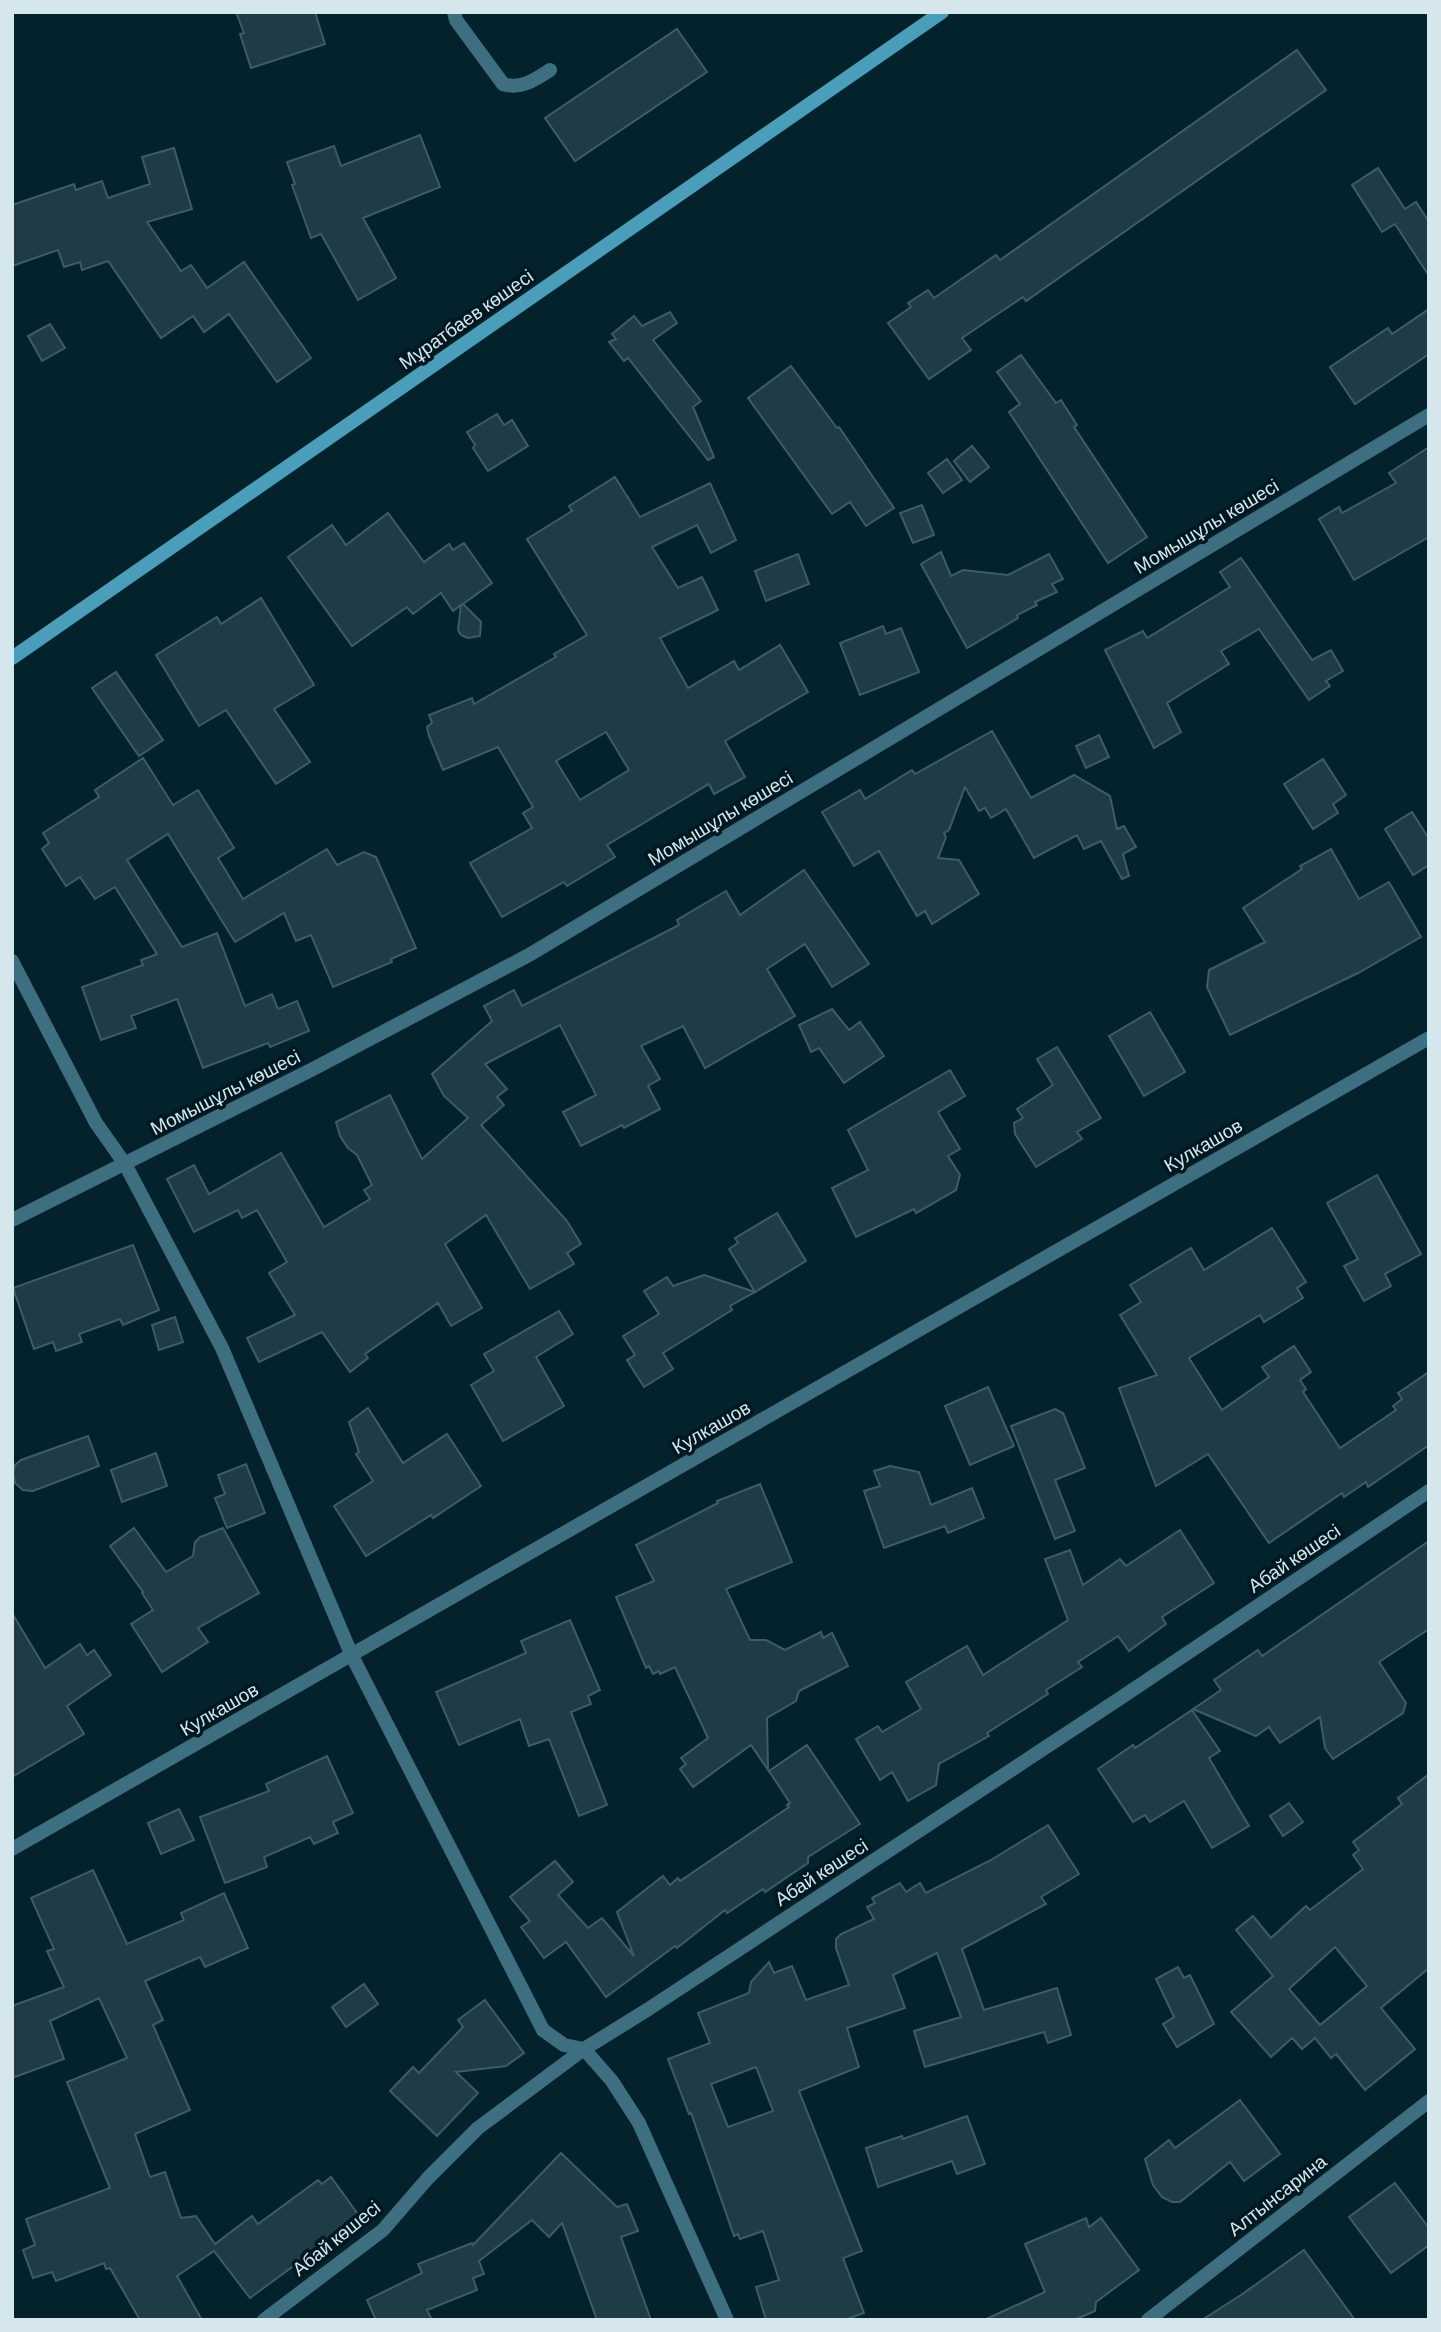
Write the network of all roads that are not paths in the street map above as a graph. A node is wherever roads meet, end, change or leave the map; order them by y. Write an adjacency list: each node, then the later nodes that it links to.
1 (454, 12): 3 (street)
2 (942, 12): 5 (street, Мұратбаев көшесі)
3 (550, 70)
4 (1429, 415): 8 (street, Момышұлы көшесі)
5 (12, 658)
6 (12, 961): 8 (street)
7 (1429, 1038): 11 (street, Кулкашов)
8 (125, 1164): 9 (street, Момышұлы көшесі); 11 (street)
9 (12, 1220)
10 (1429, 1491): 13 (street, Абай көшесі)
11 (352, 1656): 12 (street, Кулкашов); 13 (street)
12 (12, 1849)
13 (584, 2049): 15 (street, Абай көшесі); 16 (street)
14 (1429, 2101): 17 (street, Алтынсарина)
15 (264, 2320)
16 (727, 2320)
17 (1148, 2320)

